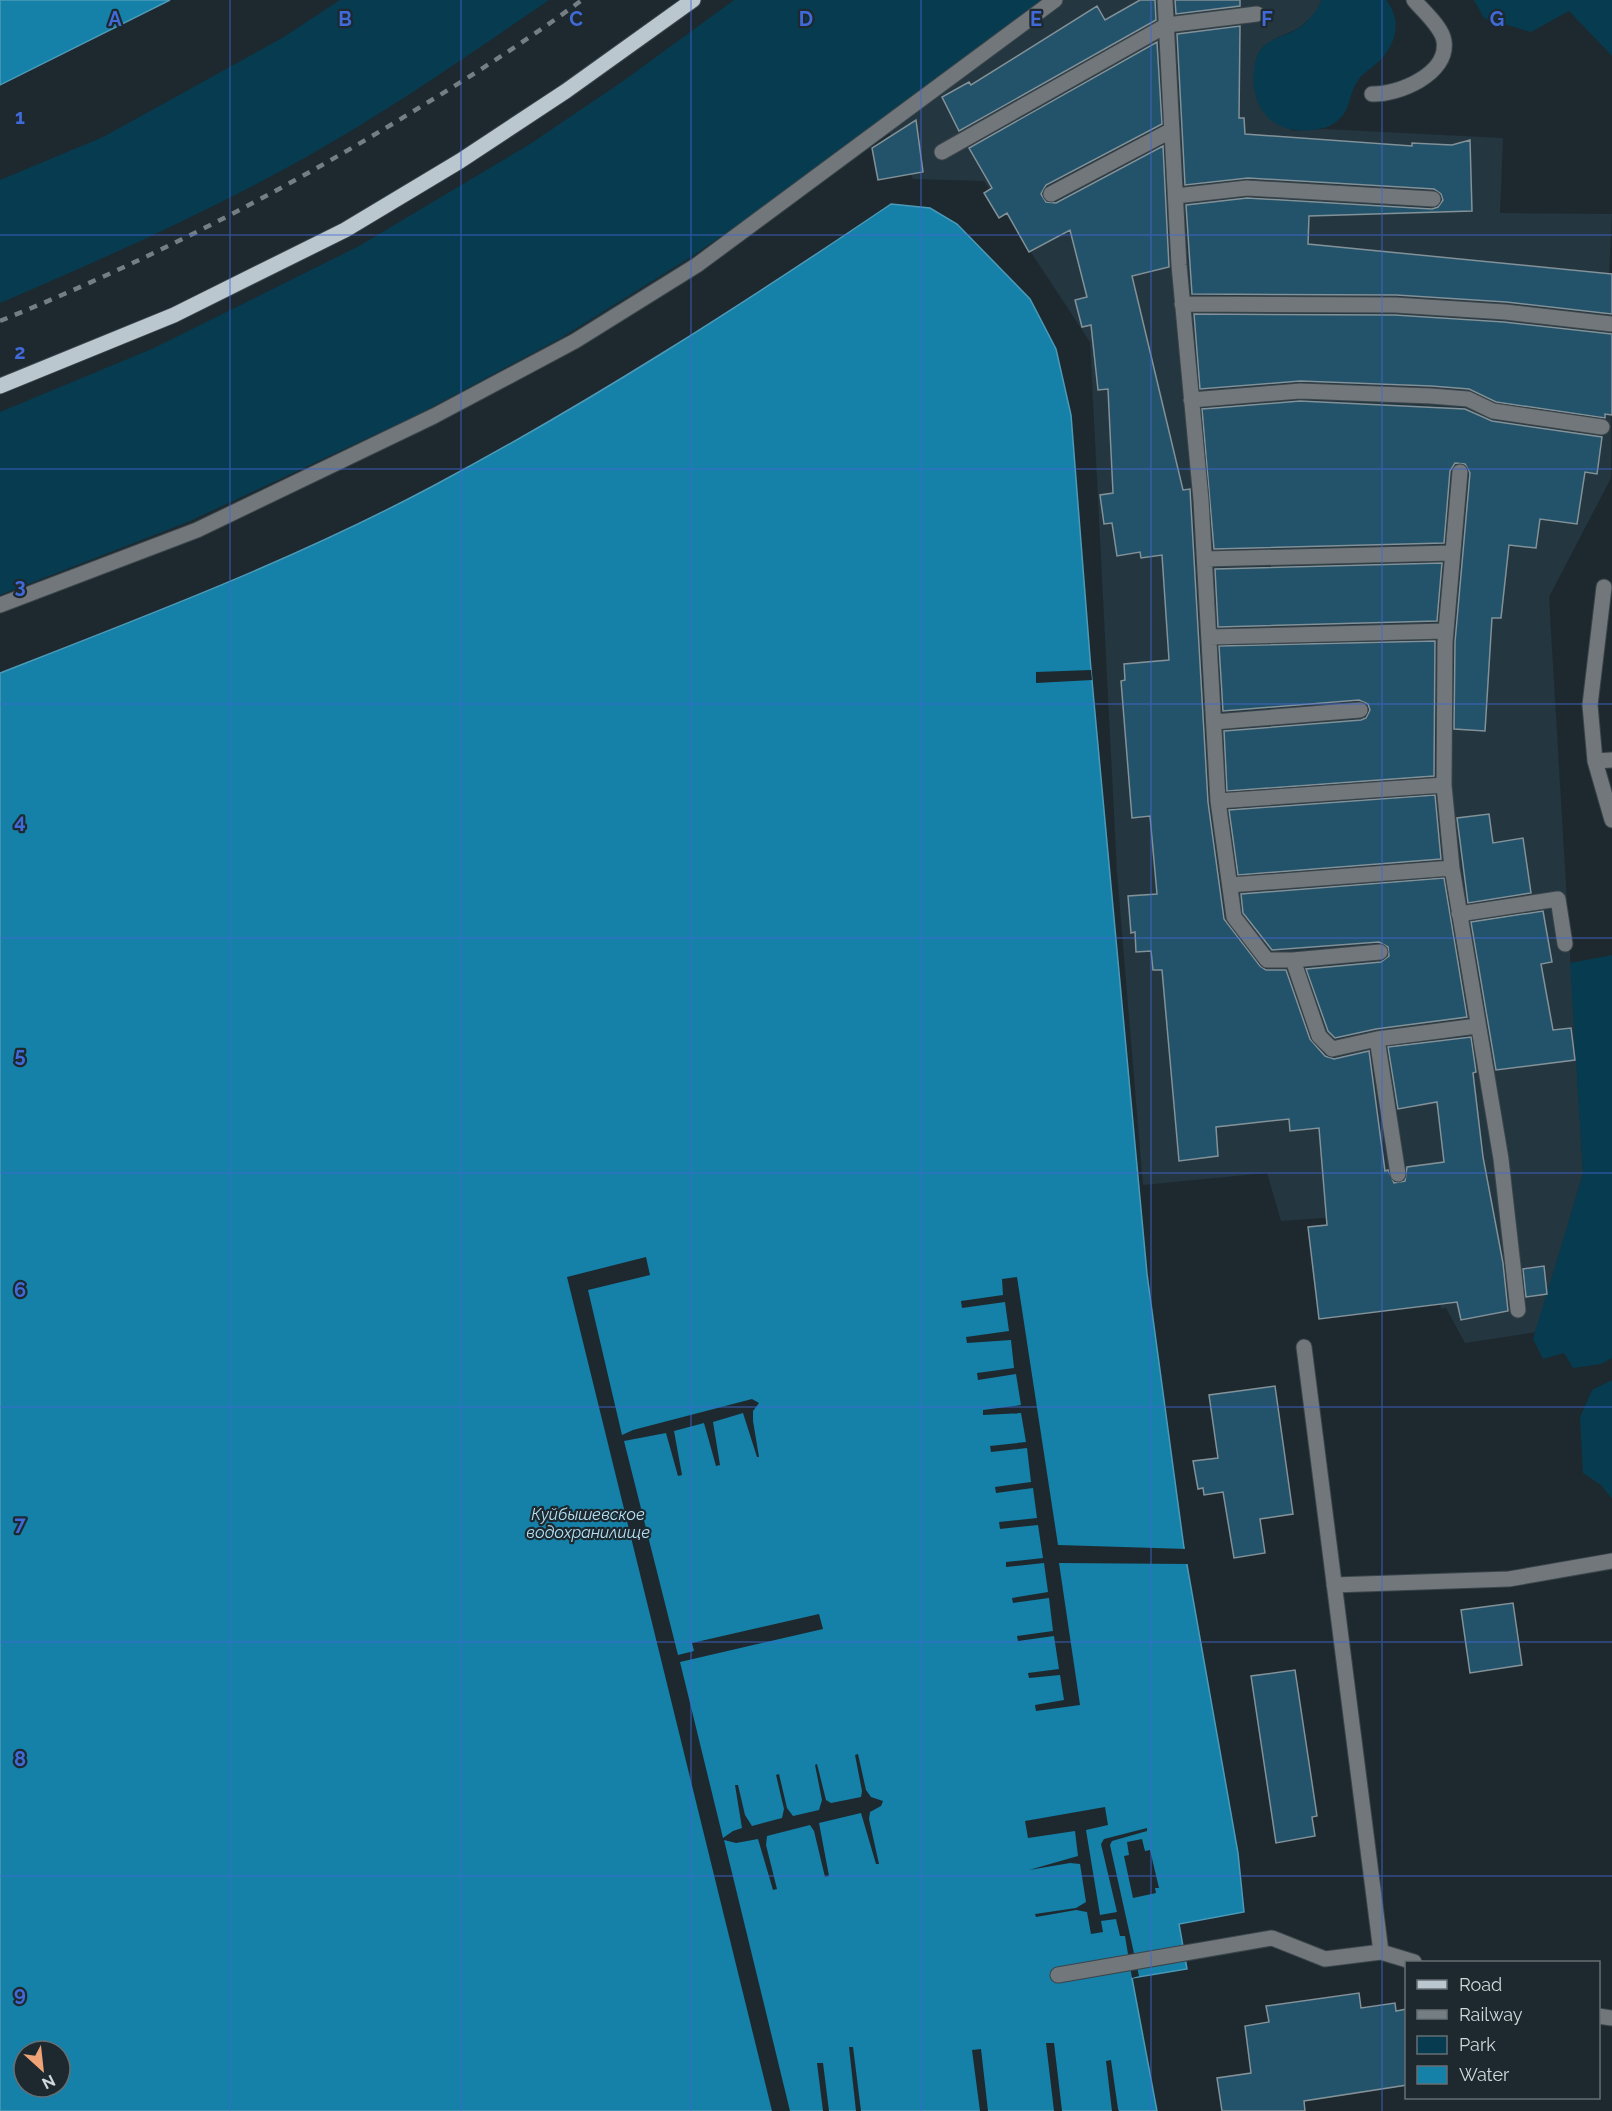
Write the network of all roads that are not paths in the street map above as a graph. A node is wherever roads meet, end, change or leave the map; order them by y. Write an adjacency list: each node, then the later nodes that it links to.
1 (693, 0): 15 (main road)
2 (1055, 0): 22 (lane)
3 (1165, 0): 6 (lane)
4 (1414, 0): 7 (lane)
5 (1257, 14): 6 (lane)
6 (1167, 25): 8 (lane); 9 (lane)
7 (1372, 94)
8 (1172, 130): 10 (lane); 11 (lane)
9 (942, 152)
10 (1052, 194)
11 (1176, 196): 12 (lane); 13 (lane)
12 (1433, 199)
13 (1182, 304): 14 (lane); 16 (lane)
14 (1612, 324)
15 (0, 386)
16 (1191, 400): 17 (lane); 20 (lane)
17 (1602, 427)
18 (1460, 472): 19 (lane)
19 (1452, 553): 20 (lane); 23 (lane)
20 (1204, 559): 24 (lane)
21 (1604, 587): 28 (lane)
22 (0, 605)
23 (1446, 631): 24 (lane); 29 (lane)
24 (1209, 637): 26 (lane)
25 (1360, 710): 26 (lane)
26 (1214, 722): 30 (lane)
27 (1612, 760): 28 (lane)
28 (1595, 761): 31 (lane)
29 (1444, 785): 30 (lane); 32 (lane)
30 (1218, 801): 33 (lane)
31 (1612, 820)
32 (1452, 868): 33 (lane); 34 (lane)
33 (1230, 885): 37 (lane)
34 (1459, 914): 35 (lane); 38 (lane)
35 (1565, 944)
36 (1380, 952): 37 (lane)
37 (1293, 960): 39 (lane)
38 (1477, 1026): 39 (lane); 41 (lane)
39 (1377, 1039): 40 (lane)
40 (1398, 1174)
41 (1518, 1310)
42 (1304, 1347): 44 (lane)
43 (1612, 1561): 44 (lane)
44 (1334, 1585): 45 (lane)
45 (1381, 1952): 46 (lane); 47 (lane)
46 (1411, 1961)
47 (1058, 1975)

